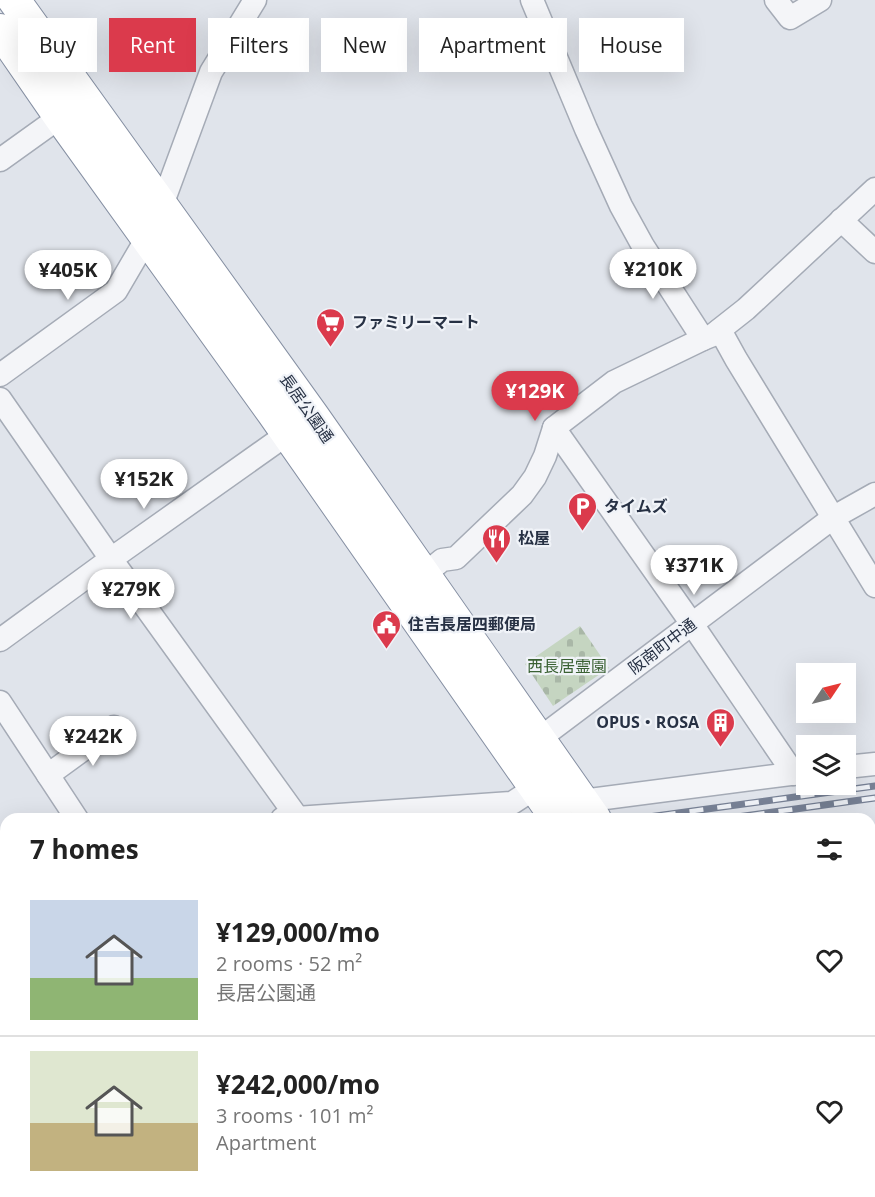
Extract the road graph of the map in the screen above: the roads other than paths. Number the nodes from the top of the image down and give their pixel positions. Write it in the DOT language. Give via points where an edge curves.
graph roads {
  1 [pos="14,0"];
  2 [pos="255,0"];
  3 [pos="532,0"];
  4 [pos="776,0"];
  5 [pos="820,0"];
  6 [pos="0,30"];
  7 [pos="60,117"];
  8 [pos="0,160"];
  9 [pos="875,189"];
  10 [pos="162,205"];
  11 [pos="841,220"];
  12 [pos="147,238"];
  13 [pos="875,252"];
  14 [pos="711,334"];
  15 [pos="0,375"];
  16 [pos="0,399"];
  17 [pos="313,416"];
  18 [pos="554,428"];
  19 [pos="287,434"];
  20 [pos="875,494"];
  21 [pos="834,517"];
  22 [pos="111,559"];
  23 [pos="424,575"];
  24 [pos="875,586"];
  25 [pos="692,624"];
  26 [pos="0,640"];
  27 [pos="0,702"];
  28 [pos="114,727"];
  29 [pos="539,739"];
  30 [pos="875,764"];
  31 [pos="856,766"];
  32 [pos="796,767"];
  33 [pos="796,774"];
  34 [pos="48,775"];
  35 [pos="535,788"];
  36 [pos="73,813"];
  37 [pos="286,813"];
  38 [pos="363,813"];
  39 [pos="578,813"];
  1 -- 10 [label="highway, 長居公園通"];
  2 -- 10 [label="street" via="211,72"];
  3 -- 14 [label="street" via="621,206 644,246"];
  4 -- 5 [label="street" via="790,18"];
  6 -- 7 [label="highway, 長居公園通"];
  7 -- 8 [label="street"];
  7 -- 12 [label="highway, 長居公園通"];
  9 -- 11 [label="street"];
  10 -- 17 [label="highway, 長居公園通"];
  11 -- 13 [label="street"];
  11 -- 14 [label="street" via="746,309"];
  12 -- 15 [label="street" via="116,291"];
  12 -- 19 [label="highway, 長居公園通"];
  14 -- 18 [label="street" via="614,382"];
  14 -- 21 [label="street" via="736,359"];
  16 -- 22 [label="street"];
  17 -- 19 [label="street"];
  17 -- 23 [label="highway, 長居公園通"];
  18 -- 23 [label="street" via="535,477 522,495 456,558 442,560"];
  18 -- 25 [label="street"];
  19 -- 22 [label="street"];
  19 -- 35 [label="highway, 長居公園通"];
  20 -- 21 [label="street, 阪南町中通"];
  21 -- 24 [label="street"];
  21 -- 25 [label="street, 阪南町中通"];
  22 -- 26 [label="street"];
  22 -- 37 [label="street"];
  23 -- 29 [label="highway, 長居公園通"];
  25 -- 29 [label="street, 阪南町中通"];
  25 -- 32 [label="street"];
  27 -- 34 [label="street"];
  28 -- 34 [label="street"];
  29 -- 39 [label="highway, 長居公園通"];
  30 -- 31 [label="street"];
  33 -- 39 [label="street"];
  34 -- 36 [label="street"];
  35 -- 38 [label="street" via="512,803"];
  35 -- 39 [label="highway, 長居公園通"];
}
